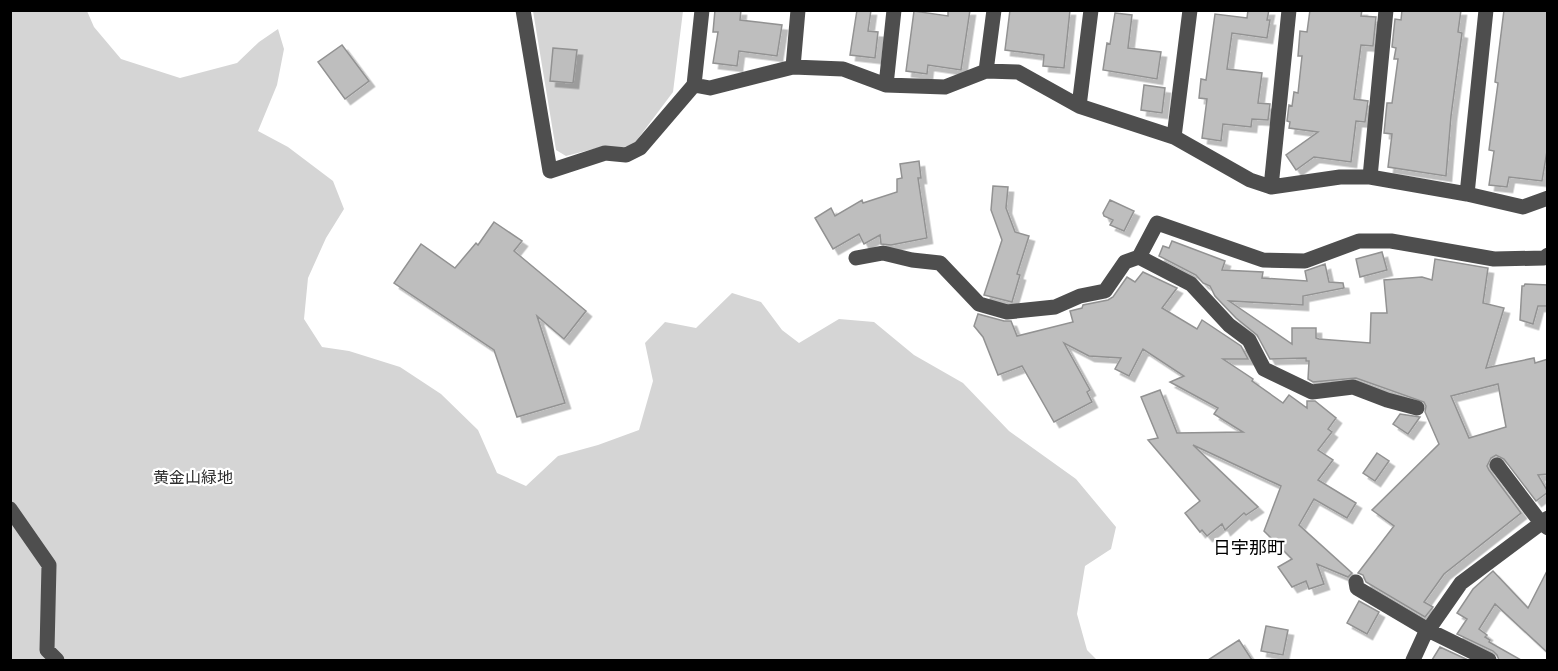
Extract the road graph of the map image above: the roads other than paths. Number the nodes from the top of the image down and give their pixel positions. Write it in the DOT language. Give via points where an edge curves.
graph roads {
  1 [pos="523,10"];
  2 [pos="702,10"];
  3 [pos="798,10"];
  4 [pos="894,10"];
  5 [pos="994,10"];
  6 [pos="1090,10"];
  7 [pos="1190,10"];
  8 [pos="1289,10"];
  9 [pos="1386,10"];
  10 [pos="1486,10"];
  11 [pos="793,67"];
  12 [pos="986,71"];
  13 [pos="886,85"];
  14 [pos="694,86"];
  15 [pos="1079,106"];
  16 [pos="1174,137"];
  17 [pos="1370,177"];
  18 [pos="1271,187"];
  19 [pos="1467,194"];
  20 [pos="1548,198"];
  21 [pos="1548,255"];
  22 [pos="1139,257"];
  23 [pos="856,258"];
  24 [pos="1418,408"];
  25 [pos="1497,465"];
  26 [pos="10,509"];
  27 [pos="1545,523"];
  28 [pos="1356,582"];
  29 [pos="1428,630"];
  30 [pos="57,660"];
  31 [pos="1413,660"];
  32 [pos="1489,660"];
  1 -- 14 [label="street" via="550,171 605,153 626,155 640,148"];
  2 -- 14 [label="street"];
  3 -- 11 [label="street"];
  4 -- 13 [label="street"];
  5 -- 12 [label="street"];
  6 -- 15 [label="street"];
  7 -- 16 [label="street"];
  8 -- 18 [label="street"];
  9 -- 17 [label="street"];
  10 -- 19 [label="street"];
  11 -- 13 [label="street" via="843,69"];
  11 -- 14 [label="street" via="710,88"];
  12 -- 13 [label="street" via="945,87"];
  12 -- 15 [label="street" via="1018,72"];
  15 -- 16 [label="street"];
  16 -- 18 [label="street" via="1250,180"];
  17 -- 18 [label="street" via="1340,177"];
  17 -- 19 [label="street"];
  19 -- 20 [label="street" via="1522,207"];
  21 -- 22 [label="street" via="1494,259 1391,241 1359,241 1305,261 1263,260 1157,224"];
  22 -- 23 [label="street" via="1125,262 1105,291 1055,307 1007,312 979,304 940,262 883,253"];
  22 -- 24 [label="street" via="1191,284 1229,325 1249,340 1264,369 1312,392 1353,387"];
  25 -- 27 [label="street"];
  26 -- 30 [label="street" via="50,565 47,650"];
  27 -- 29 [label="street" via="1461,583"];
  28 -- 29 [label="street" via="1357,588"];
  29 -- 31 [label="street"];
  29 -- 32 [label="street"];
}
